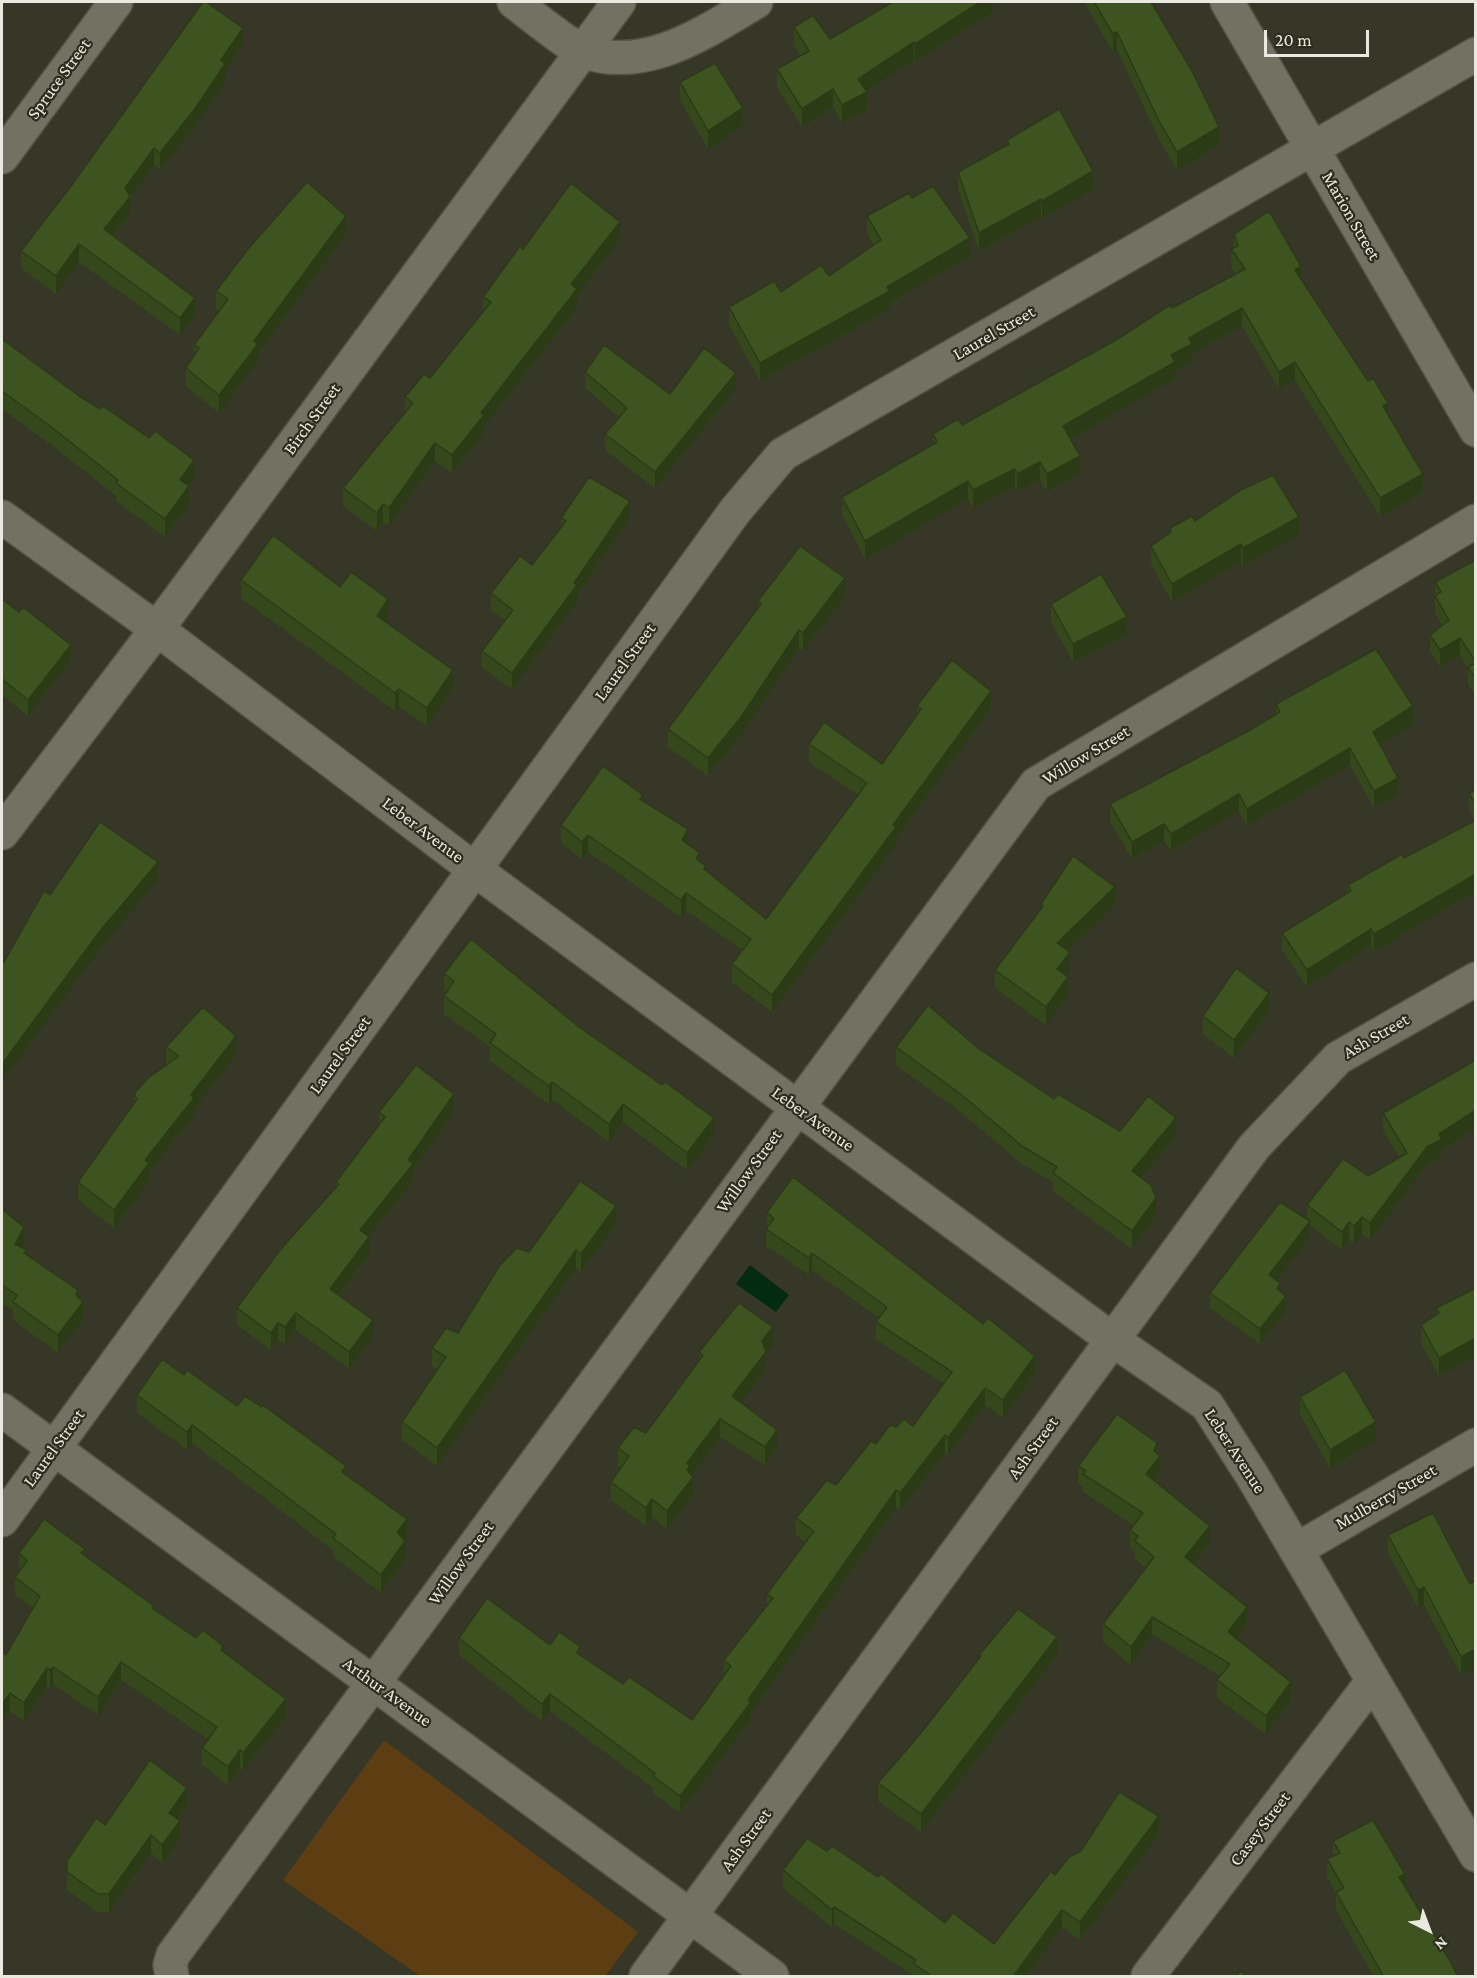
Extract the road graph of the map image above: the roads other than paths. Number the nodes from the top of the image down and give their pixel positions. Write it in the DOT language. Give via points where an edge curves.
graph roads {
  1 [pos="116,2"];
  2 [pos="514,2"];
  3 [pos="620,2"];
  4 [pos="756,2"];
  5 [pos="1227,2"];
  6 [pos="584,52"];
  7 [pos="1476,54"];
  8 [pos="1312,150"];
  9 [pos="2,157"];
  10 [pos="1476,430"];
  11 [pos="2,517"];
  12 [pos="1476,521"];
  13 [pos="157,629"];
  14 [pos="2,833"];
  15 [pos="474,869"];
  16 [pos="1476,979"];
  17 [pos="796,1106"];
  18 [pos="1113,1340"];
  19 [pos="2,1410"];
  20 [pos="1476,1445"];
  21 [pos="54,1448"];
  22 [pos="2,1520"];
  23 [pos="1296,1550"];
  24 [pos="373,1682"];
  25 [pos="1372,1682"];
  26 [pos="1476,1855"];
  27 [pos="690,1916"];
  28 [pos="172,1977"];
  29 [pos="646,1977"];
  30 [pos="772,1977"];
  31 [pos="1148,1977"];
  1 -- 9 [label="street, Spruce Street"];
  2 -- 6 [label="street"];
  3 -- 6 [label="street, Birch Street"];
  4 -- 6 [label="street" via="677,47 624,57"];
  5 -- 8 [label="street, Marion Street"];
  6 -- 13 [label="street, Birch Street"];
  7 -- 8 [label="street, Laurel Street"];
  8 -- 10 [label="street, Marion Street"];
  8 -- 15 [label="street, Laurel Street" via="783,454 735,511"];
  11 -- 13 [label="street, Leber Avenue"];
  12 -- 17 [label="street, Willow Street" via="1036,784"];
  13 -- 14 [label="street, Birch Street"];
  13 -- 15 [label="street, Leber Avenue"];
  15 -- 17 [label="street, Leber Avenue"];
  15 -- 21 [label="street, Laurel Street"];
  16 -- 18 [label="street, Ash Street" via="1338,1058 1254,1147"];
  17 -- 18 [label="street, Leber Avenue"];
  17 -- 24 [label="street, Willow Street"];
  18 -- 23 [label="street, Leber Avenue" via="1207,1405"];
  18 -- 27 [label="street, Ash Street"];
  19 -- 21 [label="street, Arthur Avenue"];
  20 -- 23 [label="street, Mulberry Street"];
  21 -- 22 [label="street, Laurel Street"];
  21 -- 24 [label="street, Arthur Avenue"];
  23 -- 25 [label="street, Leber Avenue"];
  24 -- 27 [label="street, Arthur Avenue"];
  24 -- 28 [label="street, Willow Street" via="173,1955"];
  25 -- 26 [label="street, Leber Avenue"];
  25 -- 31 [label="street, Casey Street"];
  27 -- 29 [label="street, Ash Street"];
  27 -- 30 [label="street, Arthur Avenue"];
}
